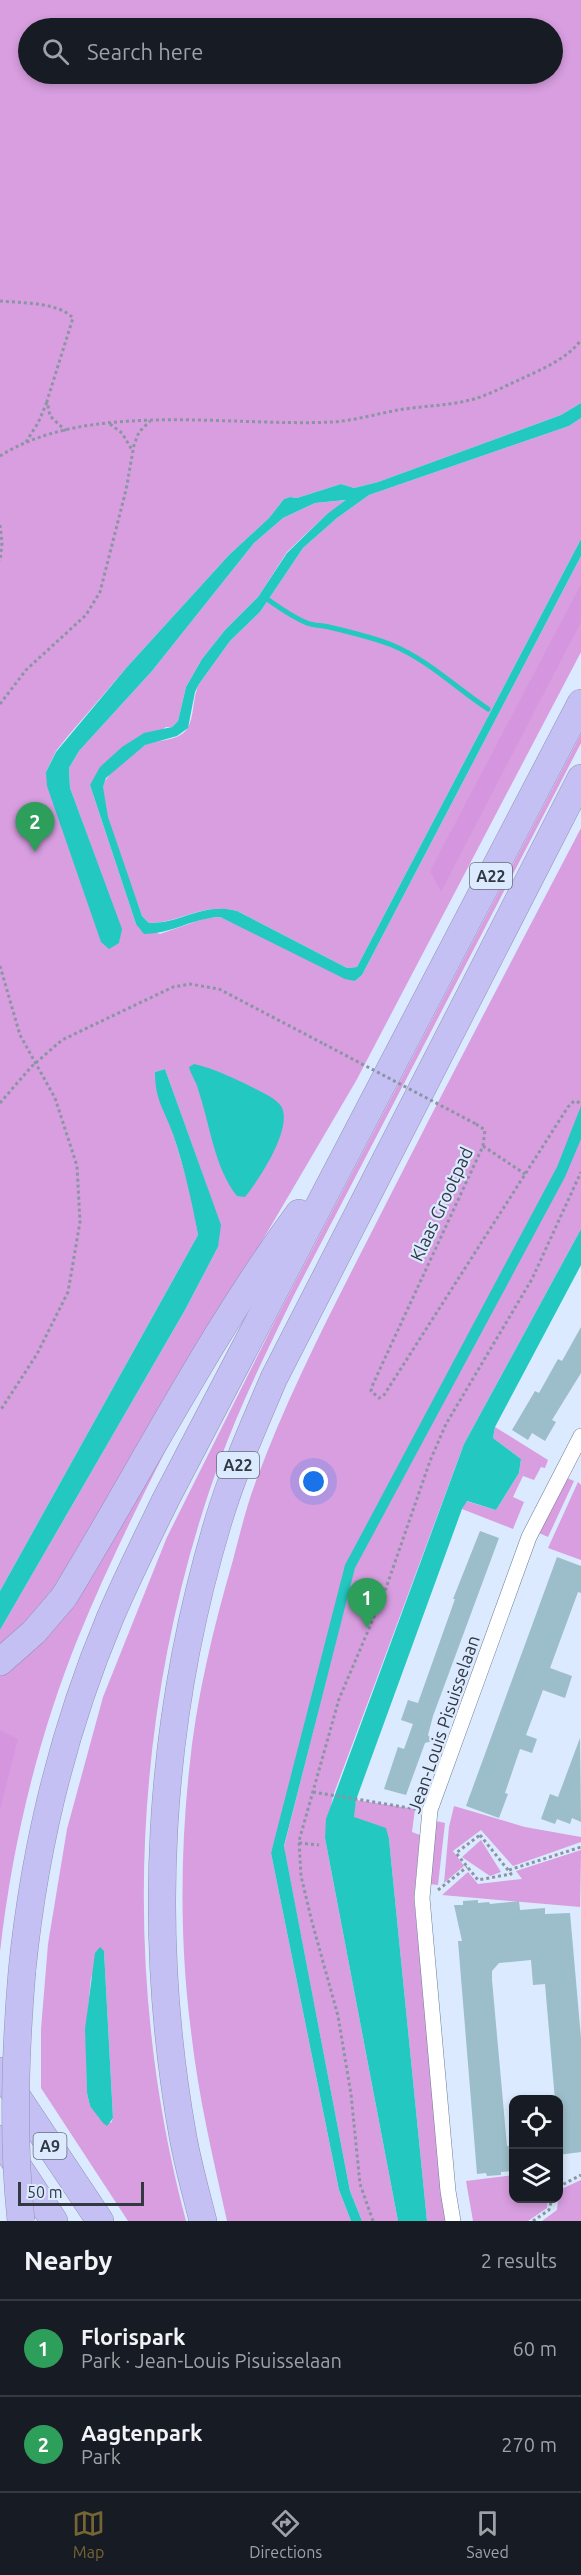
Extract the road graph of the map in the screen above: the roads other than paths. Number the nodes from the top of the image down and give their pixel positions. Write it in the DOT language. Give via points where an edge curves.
graph roads {
  1 [pos="581,703"];
  2 [pos="581,777"];
  3 [pos="354,1140"];
  4 [pos="581,1436"];
  5 [pos="0,1662"];
  6 [pos="0,2071"];
  7 [pos="0,2139"];
  8 [pos="21,2221"];
  9 [pos="54,2221"];
  10 [pos="100,2221"];
  11 [pos="203,2221"];
  12 [pos="453,2221"];
  1 -- 3 [label="highway, A22"];
  2 -- 11 [label="highway, A22" via="274,1378 243,1450 197,1597 179,1682 161,1871 162,1968 169,2036 183,2138"];
  3 -- 5 [label="highway, A22" via="260,1266 64,1597 34,1632"];
  3 -- 8 [label="highway, A22, bridge" via="165,1498 110,1619 73,1722 49,1807 26,1927 16,2041 15,2146"];
  4 -- 12 [label="street, Jean-Louis Pisuisselaan" via="529,1537 430,1810 422,1888"];
  6 -- 10 [label="highway, A9"];
  7 -- 9 [label="highway, A9"];
}
